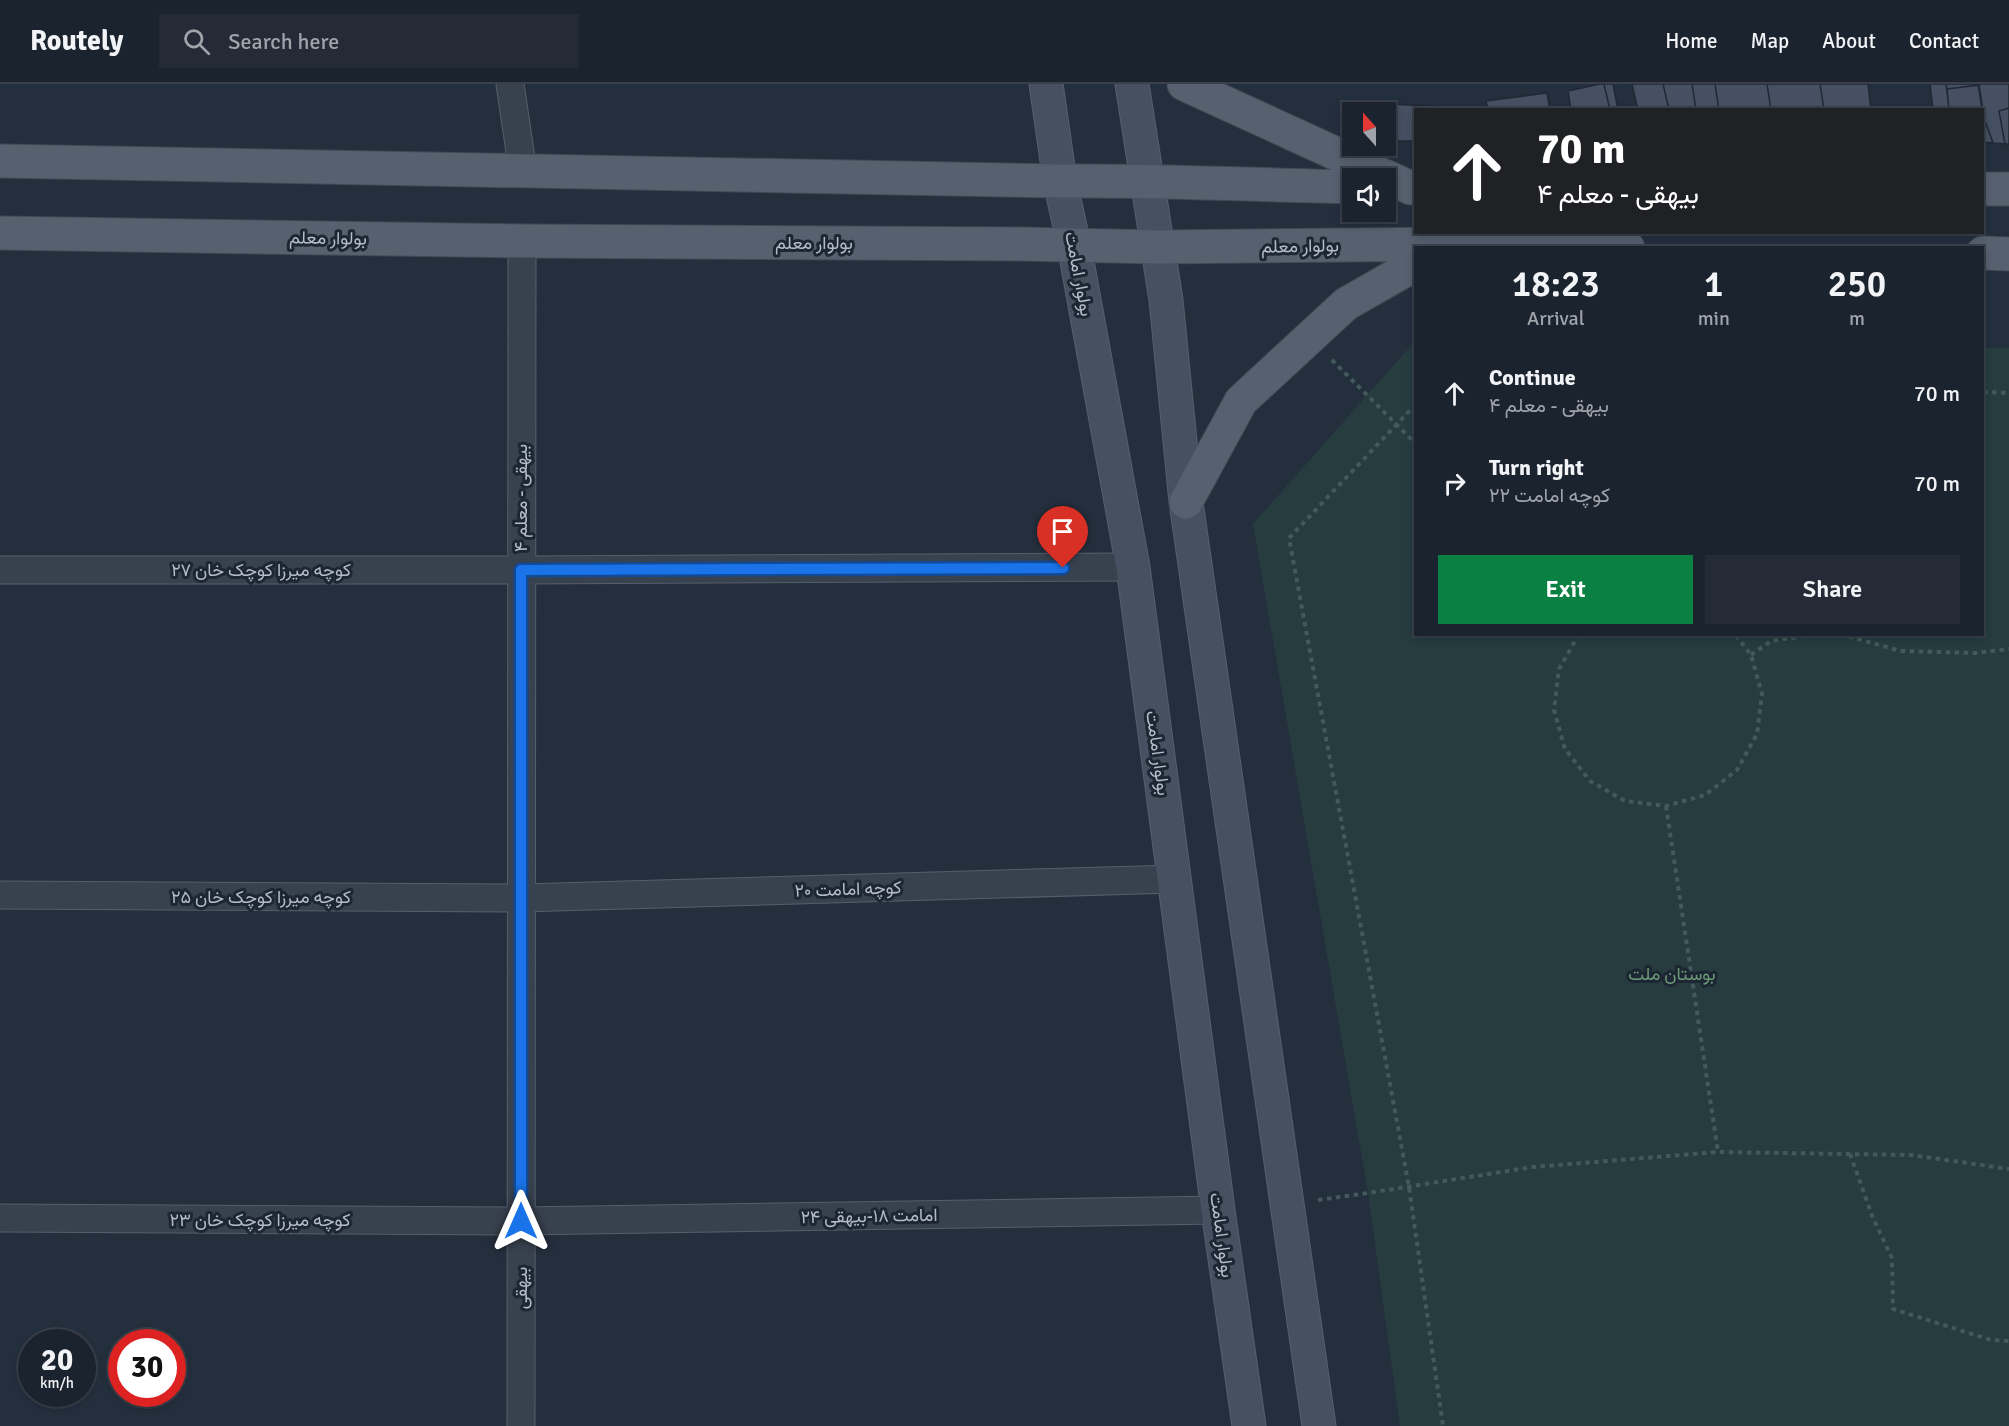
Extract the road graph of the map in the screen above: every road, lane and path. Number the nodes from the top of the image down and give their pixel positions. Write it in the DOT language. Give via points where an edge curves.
graph roads {
  1 [pos="510,84"];
  2 [pos="1046,84"];
  3 [pos="1132,84"];
  4 [pos="1184,84"];
  5 [pos="0,161"];
  6 [pos="523,171"];
  7 [pos="1149,180"];
  8 [pos="1060,181"];
  9 [pos="1342,187"];
  10 [pos="1404,188"];
  11 [pos="1984,189"];
  12 [pos="2009,189"];
  13 [pos="0,233"];
  14 [pos="522,241"];
  15 [pos="1074,245"];
  16 [pos="1414,246"];
  17 [pos="1159,248"];
  18 [pos="1984,254"];
  19 [pos="2009,254"];
  20 [pos="1414,265"];
  21 [pos="1309,337"];
  22 [pos="1984,392"];
  23 [pos="2009,393"];
  24 [pos="1414,406"];
  25 [pos="1397,424"];
  26 [pos="1414,442"];
  27 [pos="1186,502"];
  28 [pos="1133,567"];
  29 [pos="0,570"];
  30 [pos="521,570"];
  31 [pos="1578,636"];
  32 [pos="1737,636"];
  33 [pos="1805,636"];
  34 [pos="1847,636"];
  35 [pos="2009,649"];
  36 [pos="1751,655"];
  37 [pos="1666,806"];
  38 [pos="1175,879"];
  39 [pos="0,895"];
  40 [pos="521,898"];
  41 [pos="1718,1152"];
  42 [pos="1850,1154"];
  43 [pos="2009,1170"];
  44 [pos="1409,1187"];
  45 [pos="1287,1203"];
  46 [pos="1218,1210"];
  47 [pos="0,1218"];
  48 [pos="521,1221"];
  49 [pos="2009,1341"];
  50 [pos="520,1426"];
  51 [pos="1249,1426"];
  52 [pos="1319,1426"];
  53 [pos="1443,1426"];
  1 -- 6 [label="street"];
  2 -- 8 [label="main road, بولوار امامت"];
  3 -- 7 [label="main road"];
  4 -- 10 [label="main road"];
  5 -- 6 [label="main road"];
  6 -- 8 [label="main road"];
  7 -- 8 [label="main road"];
  7 -- 9 [label="main road"];
  7 -- 17 [label="main road"];
  8 -- 15 [label="main road, بولوار امامت"];
  11 -- 12 [label="main road"];
  13 -- 14 [label="main road, بولوار معلم"];
  14 -- 15 [label="main road, بولوار معلم"];
  14 -- 30 [label="street, بیهقی - معلم ۴"];
  15 -- 17 [label="main road, بولوار معلم"];
  15 -- 28 [label="main road, بولوار امامت"];
  16 -- 17 [label="main road, بولوار معلم"];
  17 -- 27 [label="main road"];
  18 -- 19 [label="main road"];
  20 -- 21 [label="main road" via="1346,304"];
  21 -- 25 [label="path"];
  21 -- 27 [label="main road" via="1241,401"];
  22 -- 23 [label="path"];
  24 -- 25 [label="path"];
  25 -- 26 [label="path"];
  25 -- 44 [label="path" via="1289,538"];
  27 -- 45 [label="main road"];
  28 -- 30 [label="street, کوچه میرزا کوچک خان ۲۷"];
  28 -- 38 [label="main road, بولوار امامت"];
  29 -- 30 [label="street, کوچه میرزا کوچک خان ۲۷"];
  30 -- 40 [label="street, بیهقی - معلم ۴"];
  31 -- 37 [label="path" via="1559,669 1554,710 1565,749 1590,781 1625,801"];
  32 -- 36 [label="path"];
  33 -- 36 [label="path" via="1771,641"];
  34 -- 35 [label="path" via="1901,651 1975,653"];
  36 -- 37 [label="path" via="1762,694 1757,734 1737,770 1705,795"];
  37 -- 41 [label="path"];
  38 -- 40 [label="street, کوچه امامت ۲۰"];
  38 -- 46 [label="main road, بولوار امامت"];
  39 -- 40 [label="street, کوچه میرزا کوچک خان ۲۵"];
  40 -- 48 [label="street, بیهقی"];
  41 -- 42 [label="path"];
  41 -- 44 [label="path" via="1533,1167"];
  42 -- 43 [label="path" via="1911,1155"];
  42 -- 49 [label="path" via="1892,1258 1893,1309 1991,1340"];
  44 -- 45 [label="path"];
  44 -- 53 [label="path"];
  45 -- 52 [label="main road"];
  46 -- 48 [label="street, امامت ۱۸-بیهقی ۲۴"];
  46 -- 51 [label="main road, بولوار امامت"];
  47 -- 48 [label="street, کوچه میرزا کوچک خان ۲۳"];
  48 -- 50 [label="street, بیهقی"];
}
